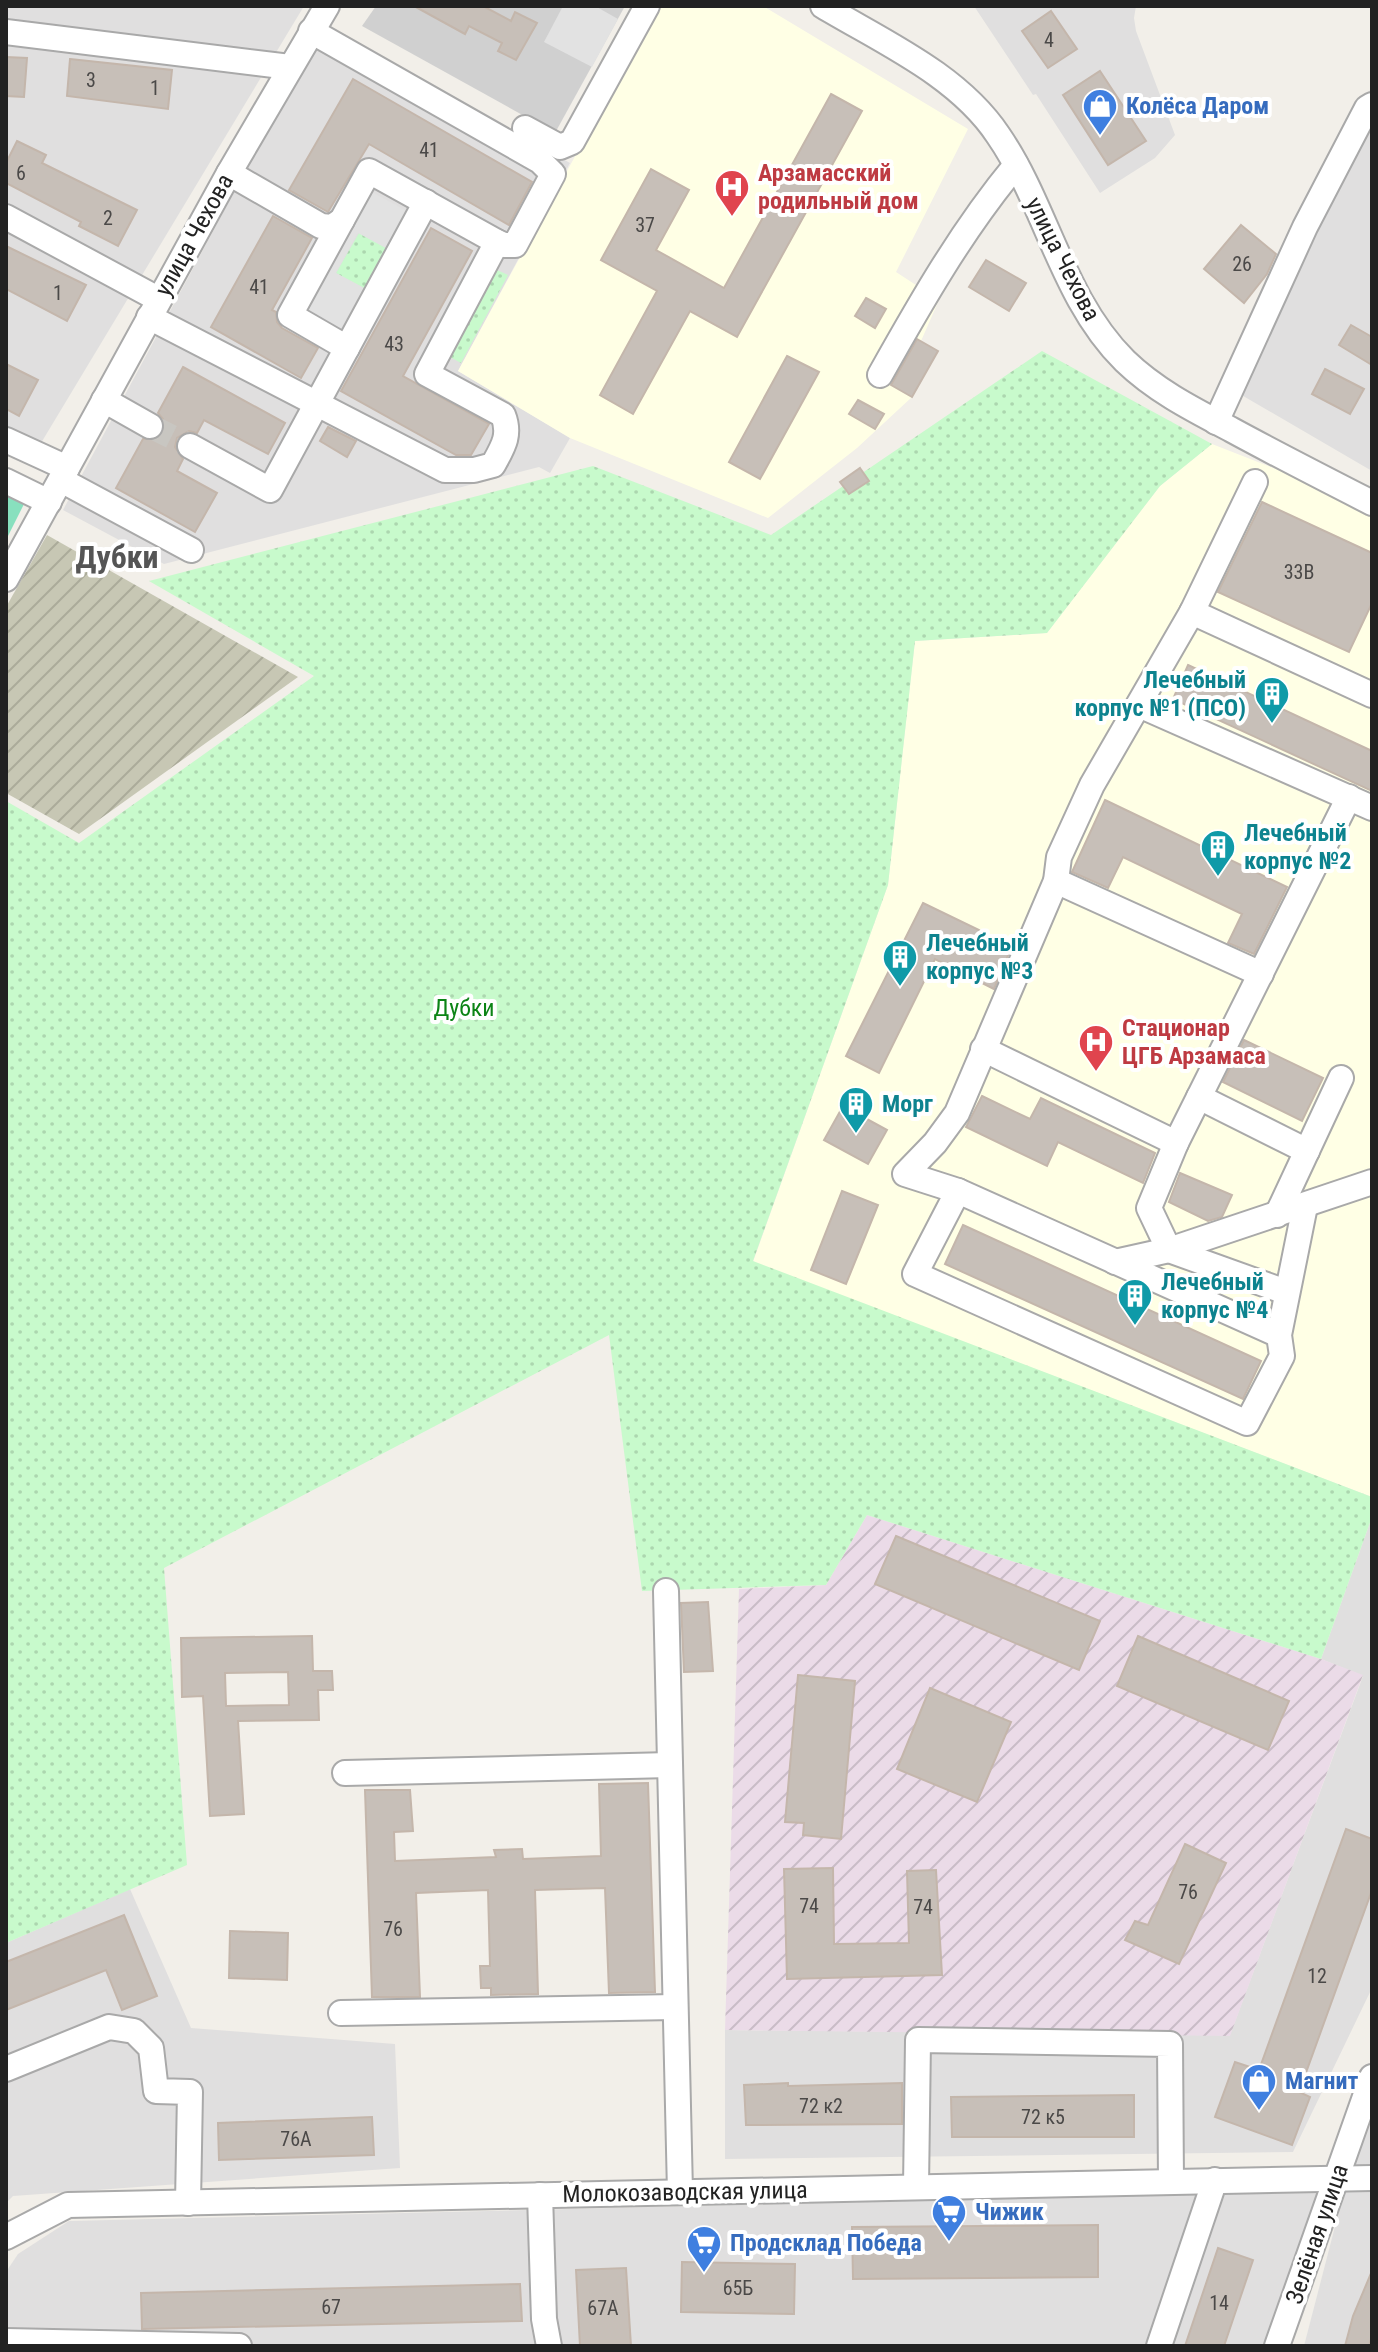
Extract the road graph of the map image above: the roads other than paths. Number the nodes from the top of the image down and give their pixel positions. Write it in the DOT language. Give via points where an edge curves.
graph roads {
  1 [pos="327,6"];
  2 [pos="647,6"];
  3 [pos="823,6"];
  4 [pos="311,31"];
  5 [pos="6,32"];
  6 [pos="290,67"];
  7 [pos="1372,105"];
  8 [pos="525,128"];
  9 [pos="1016,165"];
  10 [pos="229,173"];
  11 [pos="426,202"];
  12 [pos="6,217"];
  13 [pos="342,220"];
  14 [pos="497,242"];
  15 [pos="154,308"];
  16 [pos="347,348"];
  17 [pos="880,375"];
  18 [pos="104,400"];
  19 [pos="316,405"];
  20 [pos="1216,422"];
  21 [pos="150,426"];
  22 [pos="6,440"];
  23 [pos="190,446"];
  24 [pos="64,474"];
  25 [pos="6,481"];
  26 [pos="1255,482"];
  27 [pos="49,502"];
  28 [pos="1372,503"];
  29 [pos="191,550"];
  30 [pos="6,579"];
  31 [pos="1192,612"];
  32 [pos="1372,695"];
  33 [pos="1139,705"];
  34 [pos="1349,797"];
  35 [pos="1372,808"];
  36 [pos="1056,881"];
  37 [pos="1261,974"];
  38 [pos="983,1049"];
  39 [pos="1341,1078"];
  40 [pos="1199,1097"];
  41 [pos="1176,1143"];
  42 [pos="1307,1151"];
  43 [pos="1372,1182"];
  44 [pos="958,1191"];
  45 [pos="1305,1206"];
  46 [pos="1277,1215"];
  47 [pos="1169,1250"];
  48 [pos="1115,1262"];
  49 [pos="1286,1292"];
  50 [pos="1279,1335"];
  51 [pos="666,1591"];
  52 [pos="670,1765"];
  53 [pos="345,1773"];
  54 [pos="675,2007"];
  55 [pos="341,2013"];
  56 [pos="6,2069"];
  57 [pos="1372,2077"];
  58 [pos="1337,2178"];
  59 [pos="1372,2178"];
  60 [pos="1215,2180"];
  61 [pos="1171,2182"];
  62 [pos="916,2187"];
  63 [pos="680,2192"];
  64 [pos="540,2195"];
  65 [pos="188,2203"];
  66 [pos="6,2237"];
  67 [pos="544,2319"];
  68 [pos="6,2341"];
  69 [pos="239,2346"];
  70 [pos="528,2346"];
  71 [pos="549,2346"];
  72 [pos="1159,2346"];
  73 [pos="1277,2346"];
  1 -- 4 [label="street, улица Чехова"];
  2 -- 8 [label="street" via="572,142 560,147"];
  3 -- 9 [label="street, улица Чехова" via="950,85 997,133"];
  4 -- 6 [label="street, улица Чехова"];
  4 -- 14 [label="street" via="540,161 553,174 515,245"];
  5 -- 6 [label="street"];
  6 -- 10 [label="street, улица Чехова"];
  7 -- 20 [label="street" via="1305,227"];
  9 -- 17 [label="street" via="934,280"];
  9 -- 20 [label="street, улица Чехова" via="1096,326 1160,391"];
  10 -- 13 [label="street" via="321,226"];
  10 -- 15 [label="street, улица Чехова"];
  11 -- 13 [label="street" via="369,171"];
  11 -- 14 [label="street"];
  11 -- 16 [label="street"];
  12 -- 15 [label="street"];
  13 -- 16 [label="street" via="290,315"];
  14 -- 19 [label="street" via="427,374 503,415 506,442 493,465 445,470"];
  15 -- 18 [label="street, улица Чехова"];
  15 -- 19 [label="street"];
  16 -- 19 [label="street"];
  18 -- 21 [label="street"];
  18 -- 24 [label="street, улица Чехова"];
  19 -- 23 [label="street" via="270,490"];
  20 -- 28 [label="street, улица Чехова"];
  22 -- 24 [label="street"];
  24 -- 27 [label="street, улица Чехова"];
  24 -- 29 [label="street"];
  25 -- 27 [label="street"];
  26 -- 31 [label="street"];
  27 -- 30 [label="street, улица Чехова"];
  31 -- 32 [label="street"];
  31 -- 33 [label="street"];
  33 -- 34 [label="street"];
  33 -- 36 [label="street" via="1092,785 1059,857"];
  34 -- 35 [label="street"];
  34 -- 37 [label="street"];
  36 -- 37 [label="street"];
  36 -- 38 [label="street"];
  37 -- 40 [label="street"];
  38 -- 41 [label="street"];
  38 -- 44 [label="street" via="957,1113 905,1174"];
  39 -- 42 [label="street"];
  40 -- 41 [label="street"];
  40 -- 42 [label="street"];
  41 -- 47 [label="street" via="1149,1208"];
  42 -- 46 [label="street"];
  43 -- 45 [label="street"];
  44 -- 48 [label="street"];
  44 -- 50 [label="street" via="915,1274 1247,1423 1282,1356"];
  45 -- 46 [label="street"];
  45 -- 49 [label="street"];
  46 -- 47 [label="street"];
  47 -- 48 [label="street"];
  47 -- 49 [label="street"];
  48 -- 50 [label="street"];
  49 -- 50 [label="street"];
  51 -- 52 [label="street"];
  52 -- 53 [label="street"];
  52 -- 54 [label="street"];
  54 -- 55 [label="street"];
  54 -- 63 [label="street"];
  56 -- 65 [label="street" via="109,2027 134,2031 151,2048 156,2091 190,2092"];
  57 -- 58 [label="street, Зелёная улица"];
  58 -- 59 [label="street, Молокозаводская улица"];
  58 -- 60 [label="street, Молокозаводская улица"];
  58 -- 73 [label="street, Зелёная улица"];
  60 -- 61 [label="street, Молокозаводская улица"];
  60 -- 72 [label="street"];
  61 -- 62 [label="street, Молокозаводская улица"];
  61 -- 62 [label="street" via="1170,2044 918,2040"];
  62 -- 63 [label="street, Молокозаводская улица"];
  63 -- 64 [label="street, Молокозаводская улица"];
  64 -- 65 [label="street, Молокозаводская улица"];
  64 -- 67 [label="street"];
  65 -- 66 [label="street, Молокозаводская улица" via="68,2205"];
  67 -- 70 [label="street"];
  67 -- 71 [label="street"];
  68 -- 69 [label="street"];
}
